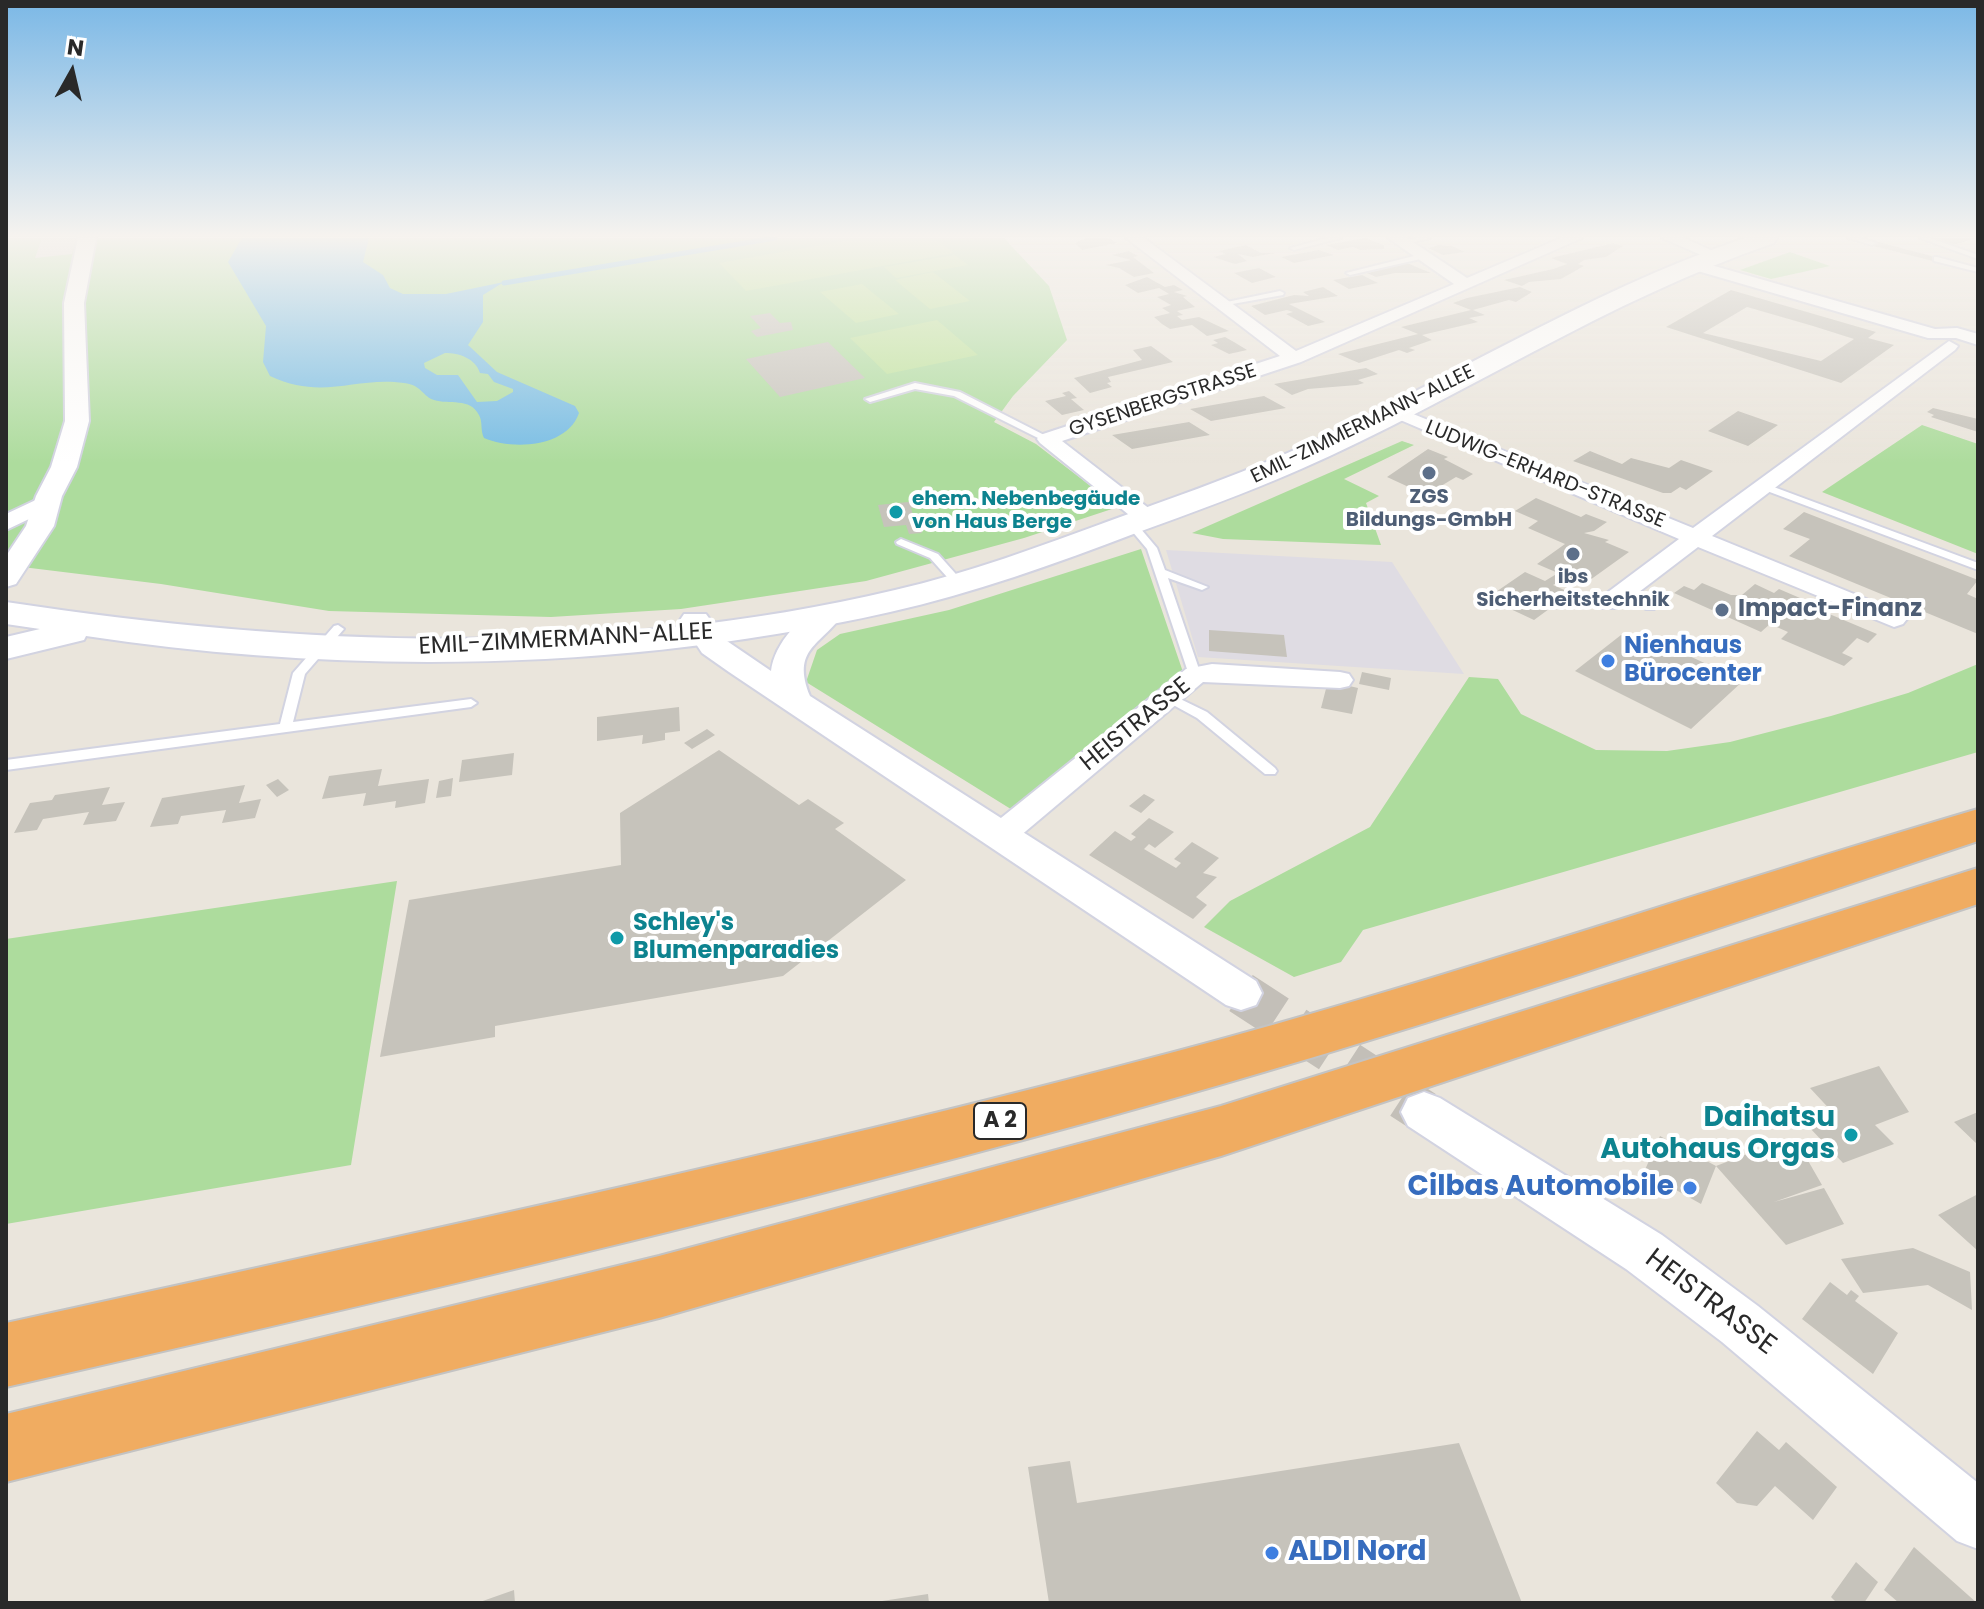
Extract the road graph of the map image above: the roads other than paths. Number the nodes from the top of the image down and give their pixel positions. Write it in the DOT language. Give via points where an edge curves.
graph roads {
  1 [pos="74,313"];
  2 [pos="1233,313"];
  3 [pos="1400,313"];
  4 [pos="1594,313"];
  5 [pos="1862,313"];
  6 [pos="1942,340"];
  7 [pos="1978,340"];
  8 [pos="1978,348"];
  9 [pos="1294,358"];
  10 [pos="870,399"];
  11 [pos="1394,413"];
  12 [pos="1047,439"];
  13 [pos="1763,486"];
  14 [pos="44,500"];
  15 [pos="1139,521"];
  16 [pos="6,523"];
  17 [pos="1696,537"];
  18 [pos="901,542"];
  19 [pos="6,543"];
  20 [pos="1978,567"];
  21 [pos="1161,572"];
  22 [pos="6,578"];
  23 [pos="954,579"];
  24 [pos="1202,587"];
  25 [pos="6,590"];
  26 [pos="1615,598"];
  27 [pos="1650,607"];
  28 [pos="6,613"];
  29 [pos="828,614"];
  30 [pos="1894,619"];
  31 [pos="698,627"];
  32 [pos="121,628"];
  33 [pos="330,637"];
  34 [pos="6,648"];
  35 [pos="1195,675"];
  36 [pos="1340,680"];
  37 [pos="1170,698"];
  38 [pos="795,700"];
  39 [pos="471,703"];
  40 [pos="286,726"];
  41 [pos="6,765"];
  42 [pos="1270,771"];
  43 [pos="1978,825"];
  44 [pos="1002,834"];
  45 [pos="1978,886"];
  46 [pos="1241,993"];
  47 [pos="1424,1112"];
  48 [pos="6,1355"];
  49 [pos="6,1448"];
  50 [pos="1978,1520"];
  1 -- 14 [label="street" via="77,421 64,467"];
  2 -- 9 [label="street"];
  3 -- 9 [label="street, GYSENBERGSTRASSE"];
  4 -- 11 [label="main road, EMIL-ZIMMERMANN-ALLEE"];
  5 -- 6 [label="street"];
  6 -- 7 [label="street" via="1957,333"];
  6 -- 8 [label="street"];
  6 -- 13 [label="street, LUDWIG-ERHARD-STRASSE"];
  9 -- 12 [label="street, GYSENBERGSTRASSE"];
  10 -- 12 [label="lane" via="915,386 946,391"];
  11 -- 15 [label="main road, EMIL-ZIMMERMANN-ALLEE" via="1251,479"];
  11 -- 17 [label="street, LUDWIG-ERHARD-STRASSE"];
  12 -- 15 [label="street, GYSENBERGSTRASSE"];
  13 -- 17 [label="street, LUDWIG-ERHARD-STRASSE"];
  13 -- 20 [label="lane"];
  14 -- 16 [label="street"];
  14 -- 19 [label="street"];
  14 -- 22 [label="street" via="40,526"];
  15 -- 21 [label="lane"];
  15 -- 23 [label="main road, EMIL-ZIMMERMANN-ALLEE"];
  17 -- 26 [label="street, LUDWIG-ERHARD-STRASSE"];
  17 -- 30 [label="street, LUDWIG-ERHARD-STRASSE"];
  18 -- 23 [label="lane" via="934,556"];
  21 -- 24 [label="lane"];
  21 -- 35 [label="lane"];
  23 -- 29 [label="main road, EMIL-ZIMMERMANN-ALLEE"];
  23 -- 31 [label="main road, EMIL-ZIMMERMANN-ALLEE"];
  25 -- 33 [label="main road, EMIL-ZIMMERMANN-ALLEE"];
  26 -- 27 [label="lane"];
  28 -- 32 [label="main road, EMIL-ZIMMERMANN-ALLEE"];
  29 -- 31 [label="main road, EMIL-ZIMMERMANN-ALLEE"];
  29 -- 38 [label="street" via="787,659 785,679"];
  31 -- 33 [label="main road, EMIL-ZIMMERMANN-ALLEE" via="503,647"];
  31 -- 38 [label="street" via="715,648"];
  32 -- 33 [label="main road, EMIL-ZIMMERMANN-ALLEE"];
  32 -- 34 [label="main road" via="56,634"];
  33 -- 40 [label="lane" via="299,673"];
  35 -- 36 [label="street, HEISTRASSE"];
  35 -- 37 [label="street, HEISTRASSE"];
  37 -- 42 [label="lane" via="1202,715"];
  37 -- 44 [label="street, HEISTRASSE"];
  38 -- 44 [label="street"];
  39 -- 40 [label="lane"];
  40 -- 41 [label="lane"];
  43 -- 48 [label="highway, A 2" via="1176,1075 693,1201"];
  44 -- 46 [label="street"];
  45 -- 49 [label="highway" via="1221,1131 659,1287"];
  47 -- 50 [label="street, HEISTRASSE" via="1644,1252"];
}
